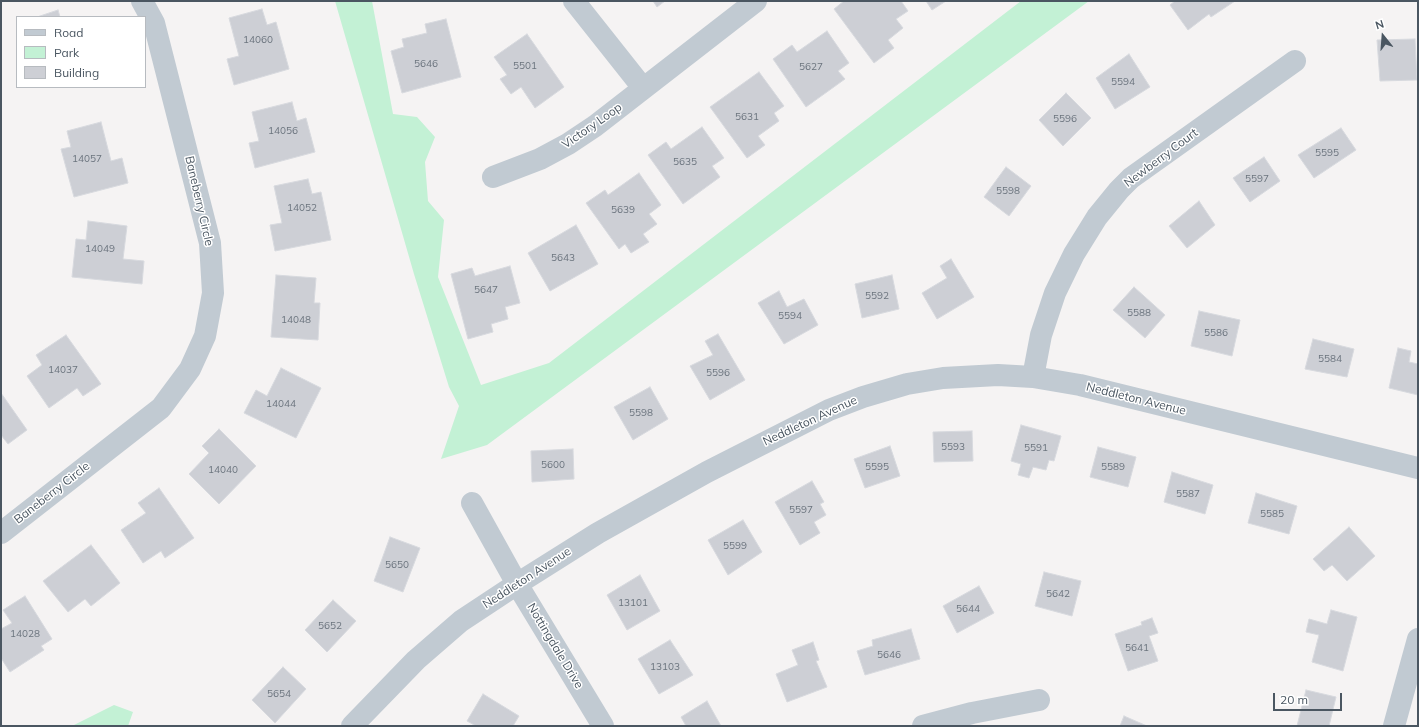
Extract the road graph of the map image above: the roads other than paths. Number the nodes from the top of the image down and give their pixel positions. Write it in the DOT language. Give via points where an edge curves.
graph roads {
  1 [pos="142,1"];
  2 [pos="574,1"];
  3 [pos="756,1"];
  4 [pos="1295,62"];
  5 [pos="643,88"];
  6 [pos="493,177"];
  7 [pos="1033,377"];
  8 [pos="1418,468"];
  9 [pos="472,503"];
  10 [pos="1,533"];
  11 [pos="517,584"];
  12 [pos="1418,639"];
  13 [pos="1039,700"];
  14 [pos="352,726"];
  15 [pos="603,726"];
  16 [pos="923,726"];
  17 [pos="1394,726"];
  1 -- 10 [label="street, Baneberry Circle" via="154,23 210,243 213,293 205,336 190,368 161,408"];
  2 -- 5 [label="street"];
  3 -- 5 [label="street, Victory Loop"];
  4 -- 7 [label="street, Newberry Court" via="1131,178 1119,190 1097,217 1074,254 1055,293 1041,335"];
  5 -- 6 [label="street, Victory Loop" via="568,144 540,159"];
  7 -- 8 [label="street, Neddleton Avenue" via="1080,385"];
  7 -- 11 [label="street, Neddleton Avenue" via="998,375 943,378 900,386 829,410 707,472 598,533"];
  9 -- 11 [label="street, Nottingdale Drive"];
  11 -- 14 [label="street, Neddleton Avenue" via="461,621 416,660"];
  11 -- 15 [label="street, Nottingdale Drive"];
  12 -- 17 [label="street"];
  13 -- 16 [label="street"];
}
